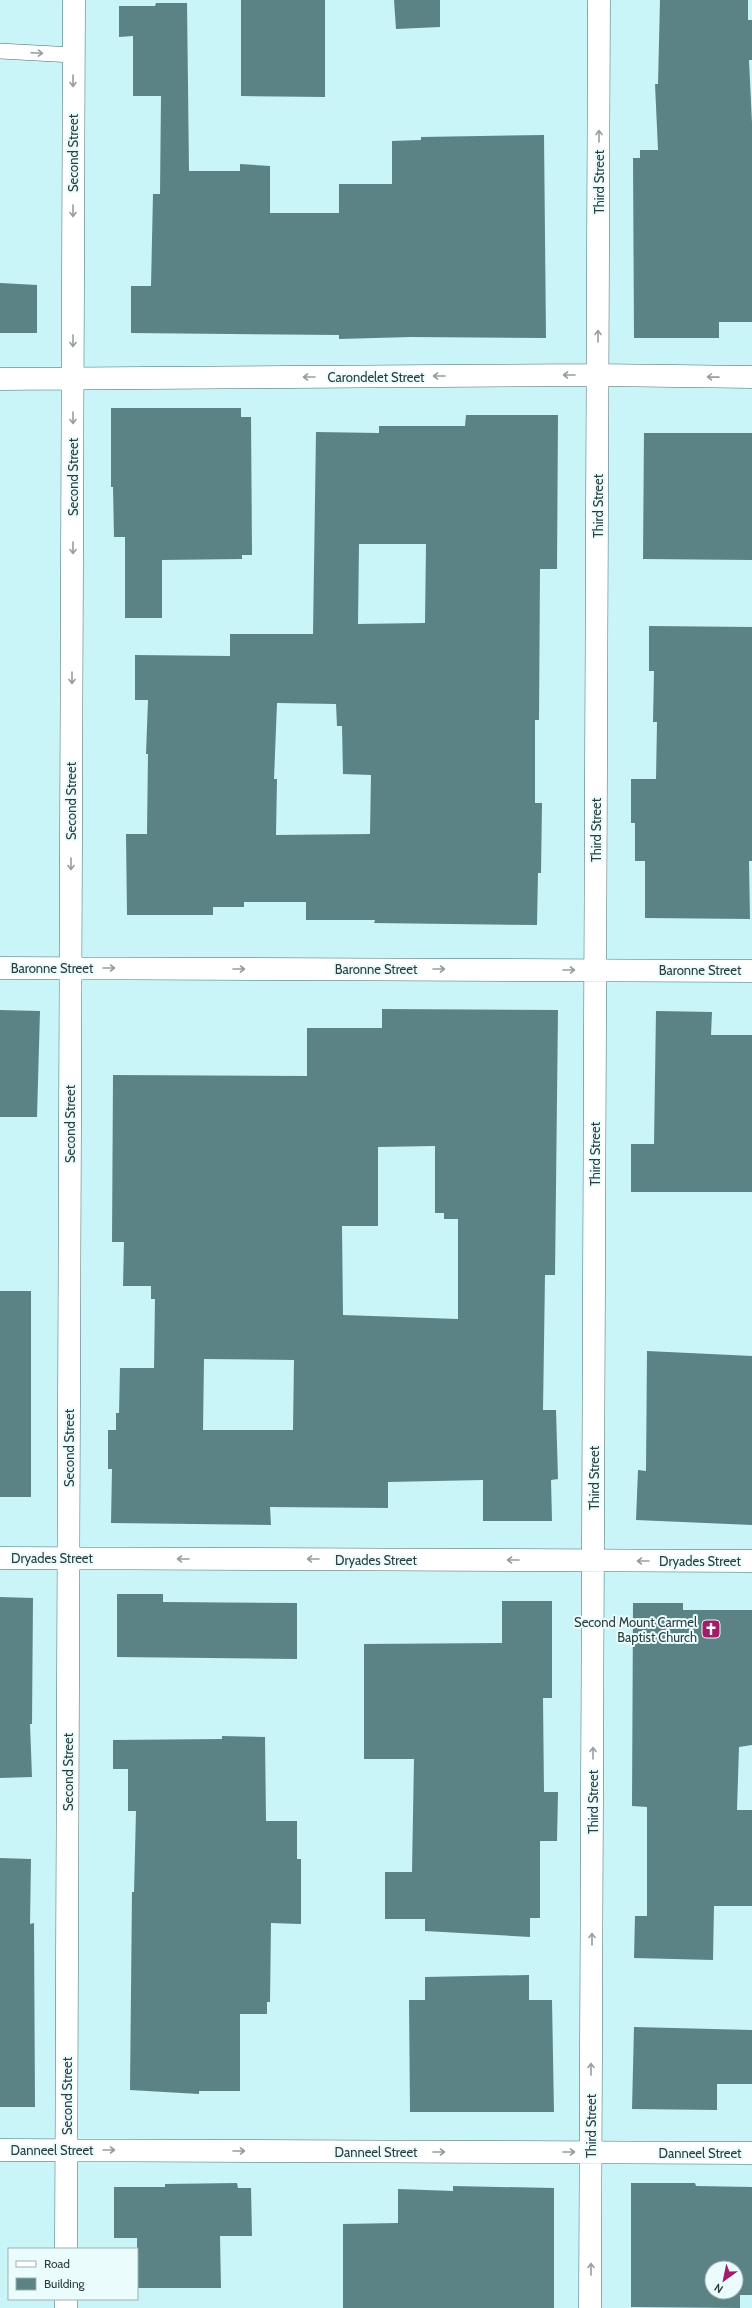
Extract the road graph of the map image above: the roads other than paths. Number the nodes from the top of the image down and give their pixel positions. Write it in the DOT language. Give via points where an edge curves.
graph roads {
  1 [pos="74,0"];
  2 [pos="599,0"];
  3 [pos="0,51"];
  4 [pos="73,55"];
  5 [pos="598,375"];
  6 [pos="752,377"];
  7 [pos="0,379"];
  8 [pos="73,379"];
  9 [pos="0,968"];
  10 [pos="70,968"];
  11 [pos="596,970"];
  12 [pos="752,971"];
  13 [pos="0,1558"];
  14 [pos="68,1558"];
  15 [pos="594,1560"];
  16 [pos="752,1561"];
  17 [pos="0,2150"];
  18 [pos="67,2150"];
  19 [pos="591,2152"];
  20 [pos="752,2153"];
  21 [pos="66,2248"];
  22 [pos="590,2308"];
  1 -- 4 [label="street, Second Street"];
  5 -- 2 [label="street, Third Street, one-way"];
  3 -- 4 [label="lane, one-way"];
  4 -- 8 [label="street, Second Street, one-way"];
  6 -- 5 [label="street, Carondelet Street, one-way"];
  5 -- 8 [label="street, Carondelet Street, one-way"];
  5 -- 11 [label="street, Third Street"];
  7 -- 8 [label="street, Carondelet Street"];
  8 -- 10 [label="street, Second Street, one-way"];
  9 -- 10 [label="street, Baronne Street"];
  10 -- 11 [label="street, Baronne Street, one-way"];
  10 -- 14 [label="street, Second Street"];
  11 -- 12 [label="street, Baronne Street"];
  11 -- 15 [label="street, Third Street"];
  13 -- 14 [label="street, Dryades Street"];
  15 -- 14 [label="street, Dryades Street, one-way"];
  14 -- 18 [label="street, Second Street"];
  16 -- 15 [label="street, Dryades Street, one-way"];
  19 -- 15 [label="street, Third Street, one-way"];
  17 -- 18 [label="street, Danneel Street"];
  18 -- 19 [label="street, Danneel Street, one-way"];
  18 -- 21 [label="street, Second Street"];
  19 -- 20 [label="street, Danneel Street"];
  22 -- 19 [label="street, Third Street, one-way"];
}
